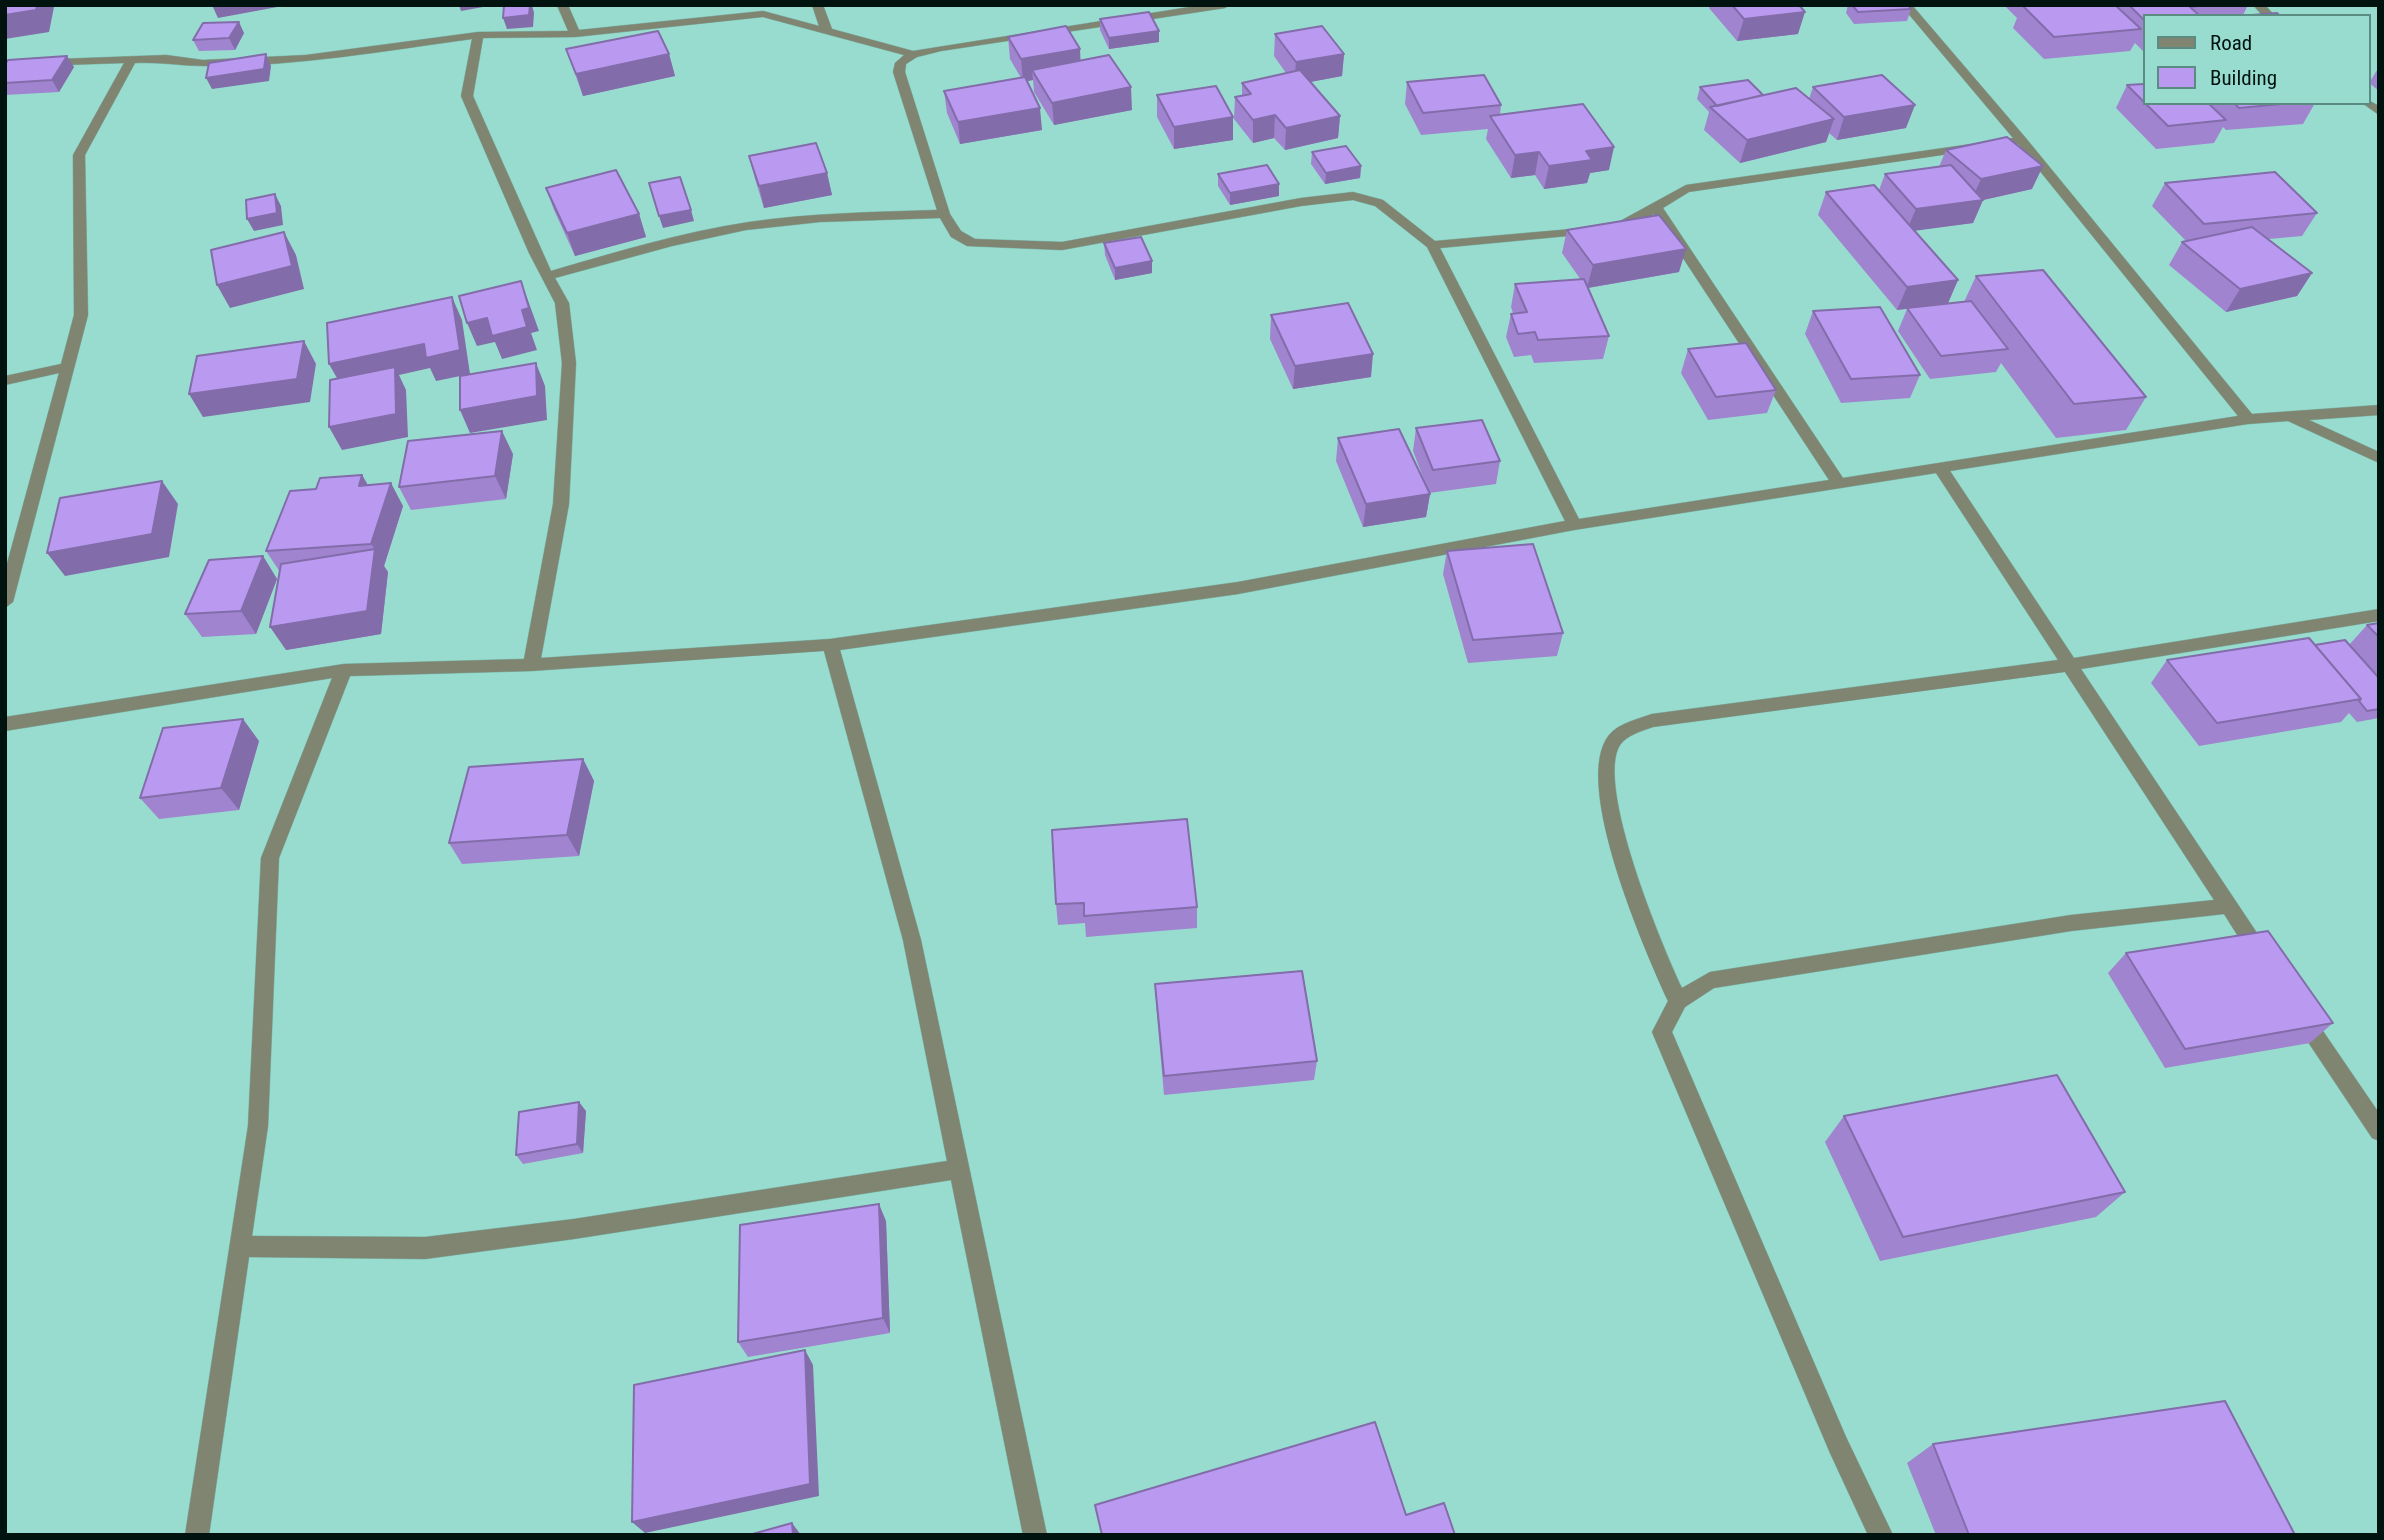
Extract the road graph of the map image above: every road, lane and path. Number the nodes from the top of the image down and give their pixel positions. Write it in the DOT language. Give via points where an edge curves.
graph roads {
  1 [pos="562,5"];
  2 [pos="817,5"];
  3 [pos="1225,5"];
  4 [pos="1906,5"];
  5 [pos="827,31"];
  6 [pos="575,34"];
  7 [pos="478,36"];
  8 [pos="913,54"];
  9 [pos="131,60"];
  10 [pos="5,65"];
  11 [pos="2021,139"];
  12 [pos="1655,206"];
  13 [pos="944,214"];
  14 [pos="1432,245"];
  15 [pos="547,276"];
  16 [pos="67,366"];
  17 [pos="5,381"];
  18 [pos="2379,410"];
  19 [pos="2290,416"];
  20 [pos="2248,419"];
  21 [pos="2379,458"];
  22 [pos="1941,468"];
  23 [pos="1840,485"];
  24 [pos="1574,525"];
  25 [pos="5,602"];
  26 [pos="2379,615"];
  27 [pos="830,645"];
  28 [pos="531,665"];
  29 [pos="2069,665"];
  30 [pos="344,670"];
  31 [pos="5,724"];
  32 [pos="2227,906"];
  33 [pos="2273,974"];
  34 [pos="1678,1001"];
  35 [pos="2295,1007"];
  36 [pos="2379,1130"];
  37 [pos="959,1168"];
  38 [pos="240,1247"];
  39 [pos="197,1535"];
  40 [pos="1035,1535"];
  41 [pos="1881,1535"];
  1 -- 6 [label="street"];
  2 -- 5 [label="street"];
  3 -- 8 [label="street"];
  4 -- 11 [label="street"];
  5 -- 6 [label="street" via="745,14"];
  5 -- 8 [label="street"];
  6 -- 7 [label="street"];
  7 -- 9 [label="street" via="306,58"];
  7 -- 15 [label="street" via="467,96"];
  8 -- 13 [label="street" via="901,63 900,72"];
  9 -- 10 [label="street"];
  9 -- 16 [label="street" via="79,155 80,315"];
  11 -- 12 [label="street" via="1686,189"];
  11 -- 20 [label="street"];
  12 -- 14 [label="street" via="1621,226"];
  12 -- 23 [label="street"];
  13 -- 14 [label="street" via="956,234 972,243 1062,246 1353,196 1379,203"];
  13 -- 15 [label="street" via="825,217 748,226 685,238"];
  14 -- 24 [label="street"];
  15 -- 28 [label="street" via="562,303 569,363 561,504"];
  16 -- 17 [label="street"];
  16 -- 25 [label="street"];
  18 -- 19 [label="street"];
  19 -- 20 [label="street"];
  19 -- 21 [label="street"];
  20 -- 22 [label="street"];
  22 -- 23 [label="street"];
  22 -- 29 [label="street"];
  23 -- 24 [label="street"];
  24 -- 27 [label="street" via="1238,588"];
  26 -- 29 [label="street"];
  27 -- 28 [label="street"];
  27 -- 37 [label="street" via="912,940"];
  28 -- 30 [label="street"];
  29 -- 32 [label="street"];
  29 -- 34 [label="street" via="1652,721 1615,740 1608,756 1608,781 1623,866 1643,926"];
  30 -- 31 [label="street"];
  30 -- 38 [label="street" via="270,858 258,1126"];
  32 -- 33 [label="street"];
  32 -- 34 [label="street" via="2071,923 1710,980"];
  34 -- 41 [label="street" via="1662,1032"];
  35 -- 36 [label="street"];
  37 -- 38 [label="street" via="425,1248"];
  37 -- 40 [label="street"];
  38 -- 39 [label="street"];
}
